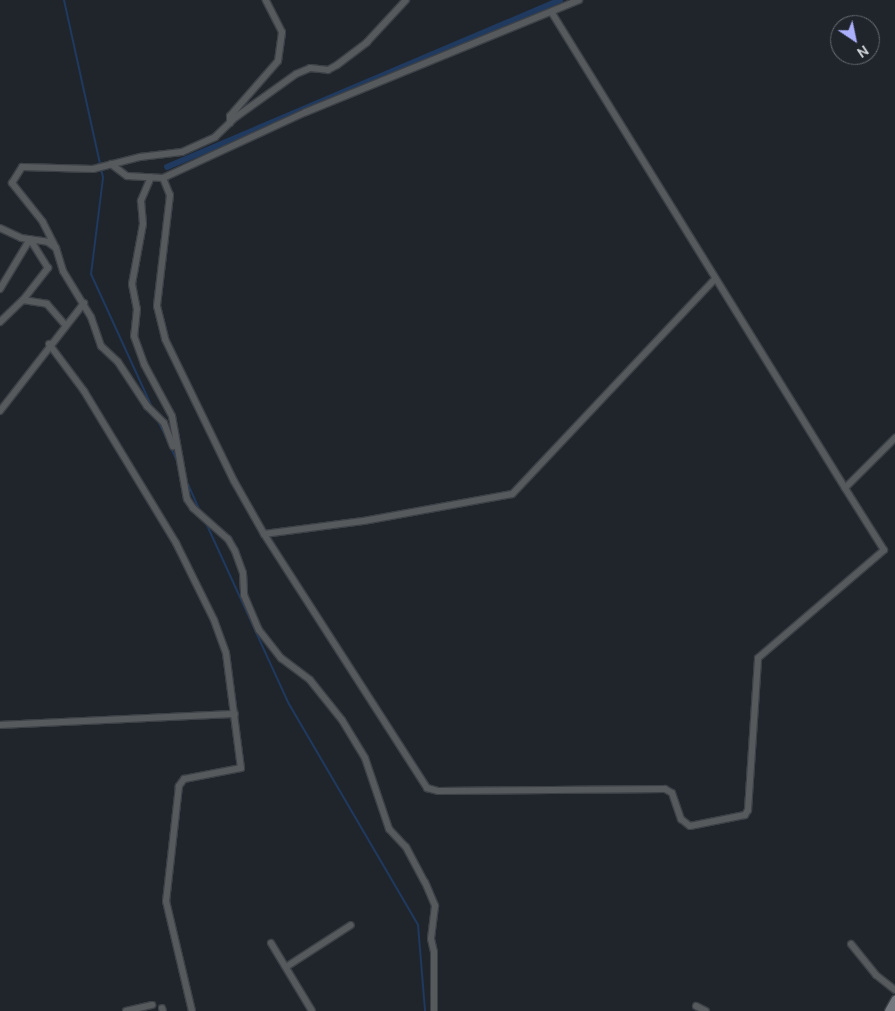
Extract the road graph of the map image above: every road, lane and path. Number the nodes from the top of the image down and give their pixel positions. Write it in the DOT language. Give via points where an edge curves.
graph roads {
  1 [pos="266,0"];
  2 [pos="406,0"];
  3 [pos="579,0"];
  4 [pos="552,12"];
  5 [pos="230,123"];
  6 [pos="112,164"];
  7 [pos="150,177"];
  8 [pos="163,178"];
  9 [pos="0,228"];
  10 [pos="30,239"];
  11 [pos="56,248"];
  12 [pos="714,280"];
  13 [pos="0,288"];
  14 [pos="23,300"];
  15 [pos="84,303"];
  16 [pos="0,322"];
  17 [pos="66,325"];
  18 [pos="49,344"];
  19 [pos="0,411"];
  20 [pos="895,438"];
  21 [pos="178,456"];
  22 [pos="845,488"];
  23 [pos="264,534"];
  24 [pos="235,714"];
  25 [pos="0,725"];
  26 [pos="351,925"];
  27 [pos="271,943"];
  28 [pos="851,944"];
  29 [pos="286,967"];
  30 [pos="895,990"];
  31 [pos="895,1000"];
  32 [pos="152,1005"];
  33 [pos="696,1006"];
  34 [pos="126,1011"];
  35 [pos="192,1011"];
  36 [pos="312,1011"];
  37 [pos="434,1011"];
  38 [pos="706,1011"];
  39 [pos="889,1011"];
  1 -- 5 [label="street" via="282,32 278,61 230,116"];
  2 -- 5 [label="street" via="367,42 337,65 328,70 310,68 296,74"];
  3 -- 4 [label="street"];
  4 -- 8 [label="street" via="330,102"];
  4 -- 12 [label="street"];
  5 -- 6 [label="street" via="215,137 182,152"];
  6 -- 7 [label="street" via="127,176"];
  6 -- 11 [label="street" via="93,169 22,167 12,183 43,222"];
  7 -- 8 [label="street"];
  7 -- 21 [label="street" via="141,201 143,224 132,284 137,309 134,336 144,364 172,416"];
  8 -- 23 [label="street" via="170,194 157,306 165,339 234,481"];
  9 -- 10 [label="street"];
  10 -- 11 [label="street" via="48,242"];
  10 -- 13 [label="street"];
  10 -- 14 [label="street" via="48,268"];
  11 -- 15 [label="street" via="63,271"];
  12 -- 22 [label="street"];
  12 -- 23 [label="street" via="512,494 363,521"];
  14 -- 16 [label="street"];
  14 -- 17 [label="street" via="48,304"];
  15 -- 17 [label="street"];
  15 -- 21 [label="street" via="101,346 118,362 146,406 164,423"];
  17 -- 18 [label="street"];
  18 -- 19 [label="street"];
  18 -- 24 [label="street" via="84,391 176,542 214,620 226,653"];
  20 -- 22 [label="street"];
  21 -- 37 [label="street" via="187,499 228,539 235,551 243,574 244,595 259,630 281,658 310,680 342,720 365,758 389,829 406,847 425,882 435,906 431,939"];
  22 -- 23 [label="street" via="884,550 758,658 748,810 738,819 698,827 684,824 676,799 664,789 438,791 427,788"];
  24 -- 25 [label="street"];
  24 -- 35 [label="street" via="241,768 184,779 179,786 166,901"];
  26 -- 29 [label="street"];
  27 -- 29 [label="street"];
  28 -- 30 [label="street" via="876,976"];
  29 -- 36 [label="street"];
  31 -- 39 [label="street"];
  32 -- 34 [label="street"];
  33 -- 38 [label="street"];
}
